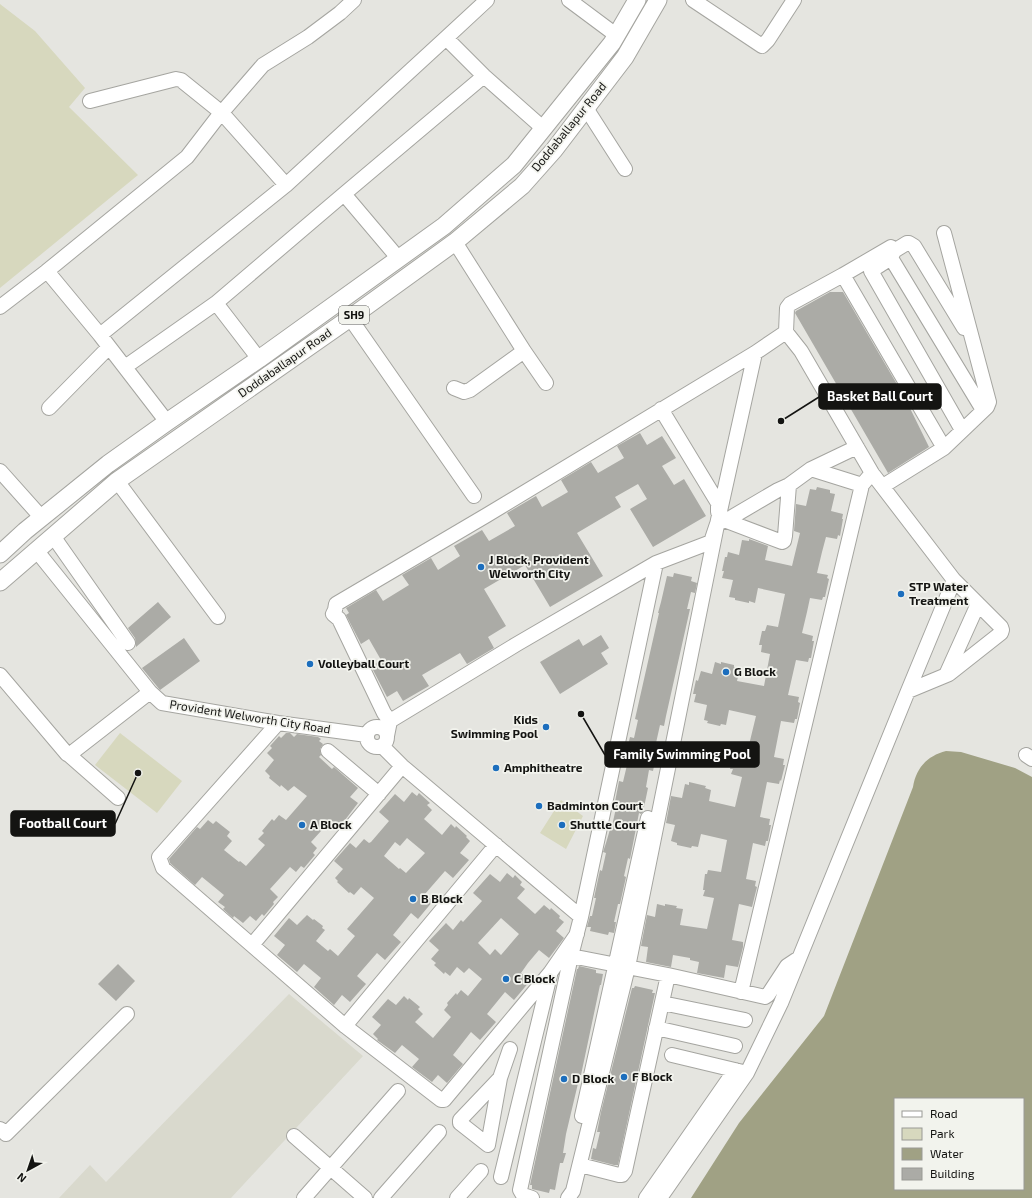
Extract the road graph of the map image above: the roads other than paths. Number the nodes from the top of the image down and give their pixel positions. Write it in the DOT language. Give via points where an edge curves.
graph roads {
  1 [pos="354,0"];
  2 [pos="487,0"];
  3 [pos="569,0"];
  4 [pos="637,0"];
  5 [pos="658,0"];
  6 [pos="693,0"];
  7 [pos="794,0"];
  8 [pos="616,35"];
  9 [pos="446,38"];
  10 [pos="484,76"];
  11 [pos="90,101"];
  12 [pos="586,108"];
  13 [pos="222,112"];
  14 [pos="544,129"];
  15 [pos="625,169"];
  16 [pos="286,185"];
  17 [pos="344,194"];
  18 [pos="944,233"];
  19 [pos="455,242"];
  20 [pos="892,254"];
  21 [pos="399,259"];
  22 [pos="47,271"];
  23 [pos="843,275"];
  24 [pos="216,303"];
  25 [pos="0,307"];
  26 [pos="350,318"];
  27 [pos="786,332"];
  28 [pos="100,335"];
  29 [pos="972,342"];
  30 [pos="109,347"];
  31 [pos="524,351"];
  32 [pos="755,353"];
  33 [pos="259,359"];
  34 [pos="125,367"];
  35 [pos="546,383"];
  36 [pos="454,388"];
  37 [pos="49,408"];
  38 [pos="661,409"];
  39 [pos="983,410"];
  40 [pos="167,422"];
  41 [pos="962,430"];
  42 [pos="857,447"];
  43 [pos="944,448"];
  44 [pos="811,469"];
  45 [pos="0,471"];
  46 [pos="872,473"];
  47 [pos="117,481"];
  48 [pos="789,485"];
  49 [pos="862,485"];
  50 [pos="883,486"];
  51 [pos="474,496"];
  52 [pos="42,518"];
  53 [pos="720,522"];
  54 [pos="53,536"];
  55 [pos="711,542"];
  56 [pos="36,550"];
  57 [pos="0,554"];
  58 [pos="656,563"];
  59 [pos="954,580"];
  60 [pos="0,582"];
  61 [pos="978,604"];
  62 [pos="218,617"];
  63 [pos="128,643"];
  64 [pos="0,675"];
  65 [pos="946,676"];
  66 [pos="908,691"];
  67 [pos="150,692"];
  68 [pos="390,721"];
  69 [pos="278,723"];
  70 [pos="384,741"];
  71 [pos="328,751"];
  72 [pos="69,755"];
  73 [pos="405,768"];
  74 [pos="378,794"];
  75 [pos="118,798"];
  76 [pos="499,848"];
  77 [pos="581,917"];
  78 [pos="577,934"];
  79 [pos="254,947"];
  80 [pos="571,956"];
  81 [pos="799,958"];
  82 [pos="621,966"];
  83 [pos="550,973"];
  84 [pos="668,975"];
  85 [pos="741,992"];
  86 [pos="662,1003"];
  87 [pos="127,1014"];
  88 [pos="745,1020"];
  89 [pos="349,1028"];
  90 [pos="656,1028"];
  91 [pos="735,1046"];
  92 [pos="510,1049"];
  93 [pos="485,1051"];
  94 [pos="672,1055"];
  95 [pos="741,1071"];
  96 [pos="398,1091"];
  97 [pos="0,1130"];
  98 [pos="439,1132"];
  99 [pos="294,1136"];
  100 [pos="580,1165"];
  101 [pos="330,1168"];
  102 [pos="481,1171"];
  103 [pos="502,1177"];
  104 [pos="569,1197"];
  105 [pos="304,1198"];
  106 [pos="365,1198"];
  107 [pos="381,1198"];
  108 [pos="457,1198"];
  109 [pos="532,1198"];
  110 [pos="646,1198"];
  111 [pos="660,1198"];
  1 -- 13 [label="street" via="308,37 263,65"];
  2 -- 9 [label="street"];
  3 -- 8 [label="street"];
  4 -- 8 [label="main road, Doddaballapur Road / SH9"];
  5 -- 12 [label="main road, Doddaballapur Road / SH9" via="625,57"];
  6 -- 7 [label="street" via="762,46"];
  8 -- 14 [label="main road, Doddaballapur Road / SH9"];
  9 -- 10 [label="street"];
  9 -- 16 [label="street"];
  10 -- 14 [label="street"];
  10 -- 17 [label="street"];
  11 -- 13 [label="street" via="176,79 185,82"];
  12 -- 15 [label="street"];
  12 -- 19 [label="main road, Doddaballapur Road / SH9" via="522,186"];
  13 -- 16 [label="street"];
  13 -- 22 [label="street" via="187,157"];
  14 -- 21 [label="main road, Doddaballapur Road / SH9" via="514,165 444,226"];
  16 -- 28 [label="street"];
  17 -- 21 [label="street"];
  17 -- 24 [label="street"];
  18 -- 29 [label="street"];
  19 -- 26 [label="main road, Doddaballapur Road / SH9"];
  19 -- 31 [label="street"];
  20 -- 23 [label="street" via="890,247"];
  20 -- 29 [label="street" via="907,243 914,246"];
  20 -- 39 [label="street"];
  20 -- 41 [label="street" via="871,271"];
  21 -- 33 [label="main road, Doddaballapur Road / SH9"];
  22 -- 25 [label="street"];
  22 -- 28 [label="street"];
  23 -- 27 [label="street" via="786,308"];
  23 -- 43 [label="street"];
  24 -- 33 [label="street"];
  24 -- 34 [label="street"];
  26 -- 47 [label="main road, Doddaballapur Road / SH9"];
  26 -- 51 [label="street"];
  27 -- 32 [label="street"];
  27 -- 42 [label="street" via="801,351"];
  28 -- 30 [label="street"];
  29 -- 39 [label="street" via="989,402"];
  30 -- 34 [label="street"];
  30 -- 37 [label="street"];
  31 -- 35 [label="street"];
  31 -- 36 [label="street" via="470,390 464,392"];
  32 -- 38 [label="street"];
  32 -- 53 [label="street"];
  33 -- 40 [label="main road, Doddaballapur Road / SH9"];
  34 -- 40 [label="street"];
  38 -- 53 [label="street" via="718,503"];
  38 -- 68 [label="street" via="336,604 333,614 339,619"];
  39 -- 41 [label="street"];
  40 -- 52 [label="main road, Doddaballapur Road / SH9" via="108,464"];
  41 -- 43 [label="street"];
  42 -- 44 [label="street"];
  42 -- 46 [label="street"];
  43 -- 50 [label="street"];
  44 -- 48 [label="street"];
  44 -- 49 [label="street"];
  45 -- 52 [label="street"];
  46 -- 49 [label="street"];
  46 -- 50 [label="street"];
  47 -- 54 [label="main road, Doddaballapur Road / SH9"];
  47 -- 62 [label="street"];
  48 -- 53 [label="street"];
  48 -- 53 [label="street" via="785,536 782,542"];
  49 -- 85 [label="street"];
  50 -- 59 [label="street"];
  52 -- 57 [label="main road, Doddaballapur Road / SH9"];
  53 -- 55 [label="street"];
  53 -- 82 [label="street"];
  54 -- 56 [label="main road, Doddaballapur Road / SH9"];
  54 -- 63 [label="street"];
  55 -- 58 [label="street"];
  55 -- 82 [label="street"];
  56 -- 60 [label="main road, Doddaballapur Road / SH9"];
  56 -- 67 [label="street, Provident Welworth City Road"];
  58 -- 68 [label="street"];
  58 -- 77 [label="street"];
  59 -- 61 [label="street"];
  59 -- 66 [label="street"];
  61 -- 65 [label="street"];
  61 -- 65 [label="street" via="1001,627 1001,634"];
  64 -- 72 [label="street"];
  65 -- 66 [label="street"];
  66 -- 81 [label="street"];
  67 -- 69 [label="street, Provident Welworth City Road" via="162,703"];
  67 -- 72 [label="street"];
  68 -- 70 [label="street"];
  69 -- 70 [label="street, Provident Welworth City Road" via="367,735 368,742 378,747"];
  69 -- 79 [label="street" via="158,857 163,868"];
  70 -- 73 [label="street"];
  71 -- 74 [label="street"];
  72 -- 75 [label="street"];
  73 -- 74 [label="street"];
  73 -- 76 [label="street"];
  73 -- 79 [label="street"];
  74 -- 79 [label="street"];
  76 -- 77 [label="street"];
  76 -- 89 [label="street"];
  77 -- 78 [label="street"];
  78 -- 80 [label="street"];
  78 -- 83 [label="street"];
  79 -- 89 [label="street"];
  80 -- 82 [label="street"];
  80 -- 109 [label="street" via="520,1190 523,1195"];
  81 -- 85 [label="street" via="788,964 766,996"];
  81 -- 95 [label="street" via="780,1003"];
  82 -- 84 [label="street"];
  82 -- 100 [label="street"];
  82 -- 104 [label="street" via="566,1189"];
  83 -- 93 [label="street"];
  83 -- 103 [label="street"];
  84 -- 85 [label="street"];
  84 -- 86 [label="street"];
  86 -- 88 [label="street"];
  86 -- 90 [label="street"];
  87 -- 97 [label="street" via="6,1134"];
  89 -- 93 [label="street" via="442,1100"];
  90 -- 91 [label="street"];
  90 -- 100 [label="street" via="625,1171 619,1176"];
  92 -- 93 [label="street" via="502,1072"];
  94 -- 95 [label="street"];
  95 -- 110 [label="street"];
  95 -- 111 [label="street"];
  96 -- 101 [label="street"];
  98 -- 107 [label="street"];
  99 -- 101 [label="street"];
  100 -- 104 [label="street"];
  101 -- 105 [label="street"];
  101 -- 106 [label="street"];
  102 -- 108 [label="street"];
}
